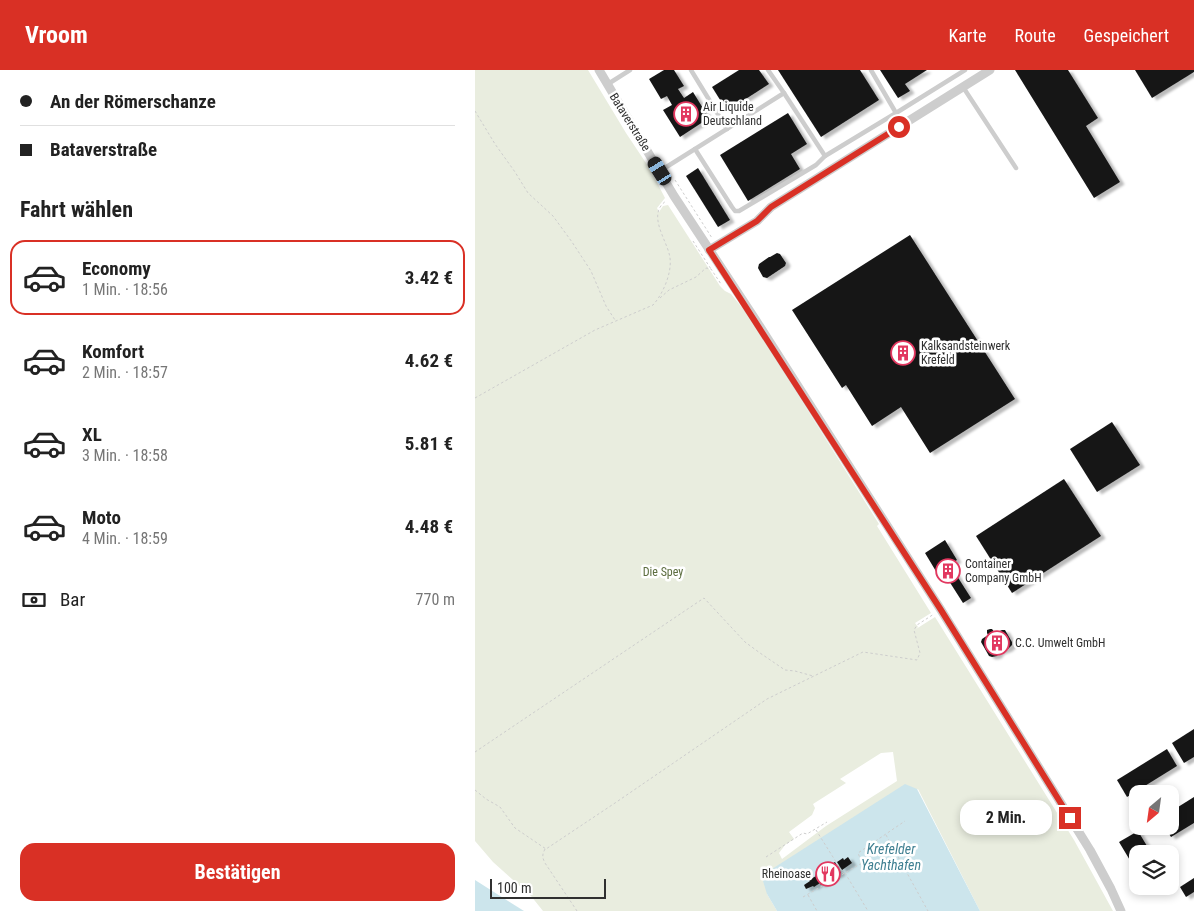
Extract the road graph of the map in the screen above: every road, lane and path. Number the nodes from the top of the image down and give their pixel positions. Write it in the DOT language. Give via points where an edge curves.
graph roads {
  1 [pos="599,70"];
  2 [pos="629,70"];
  3 [pos="691,70"];
  4 [pos="768,70"];
  5 [pos="871,70"];
  6 [pos="965,70"];
  7 [pos="990,70"];
  8 [pos="620,73"];
  9 [pos="607,84"];
  10 [pos="963,87"];
  11 [pos="784,93"];
  12 [pos="475,111"];
  13 [pos="896,113"];
  14 [pos="727,129"];
  15 [pos="695,149"];
  16 [pos="825,156"];
  17 [pos="1016,168"];
  18 [pos="663,169"];
  19 [pos="675,196"];
  20 [pos="713,247"];
  21 [pos="711,269"];
  22 [pos="659,298"];
  23 [pos="615,320"];
  24 [pos="475,398"];
  25 [pos="941,610"];
  26 [pos="813,676"];
  27 [pos="475,752"];
  28 [pos="475,790"];
  29 [pos="905,821"];
  30 [pos="827,822"];
  31 [pos="815,829"];
  32 [pos="886,834"];
  33 [pos="546,849"];
  34 [pos="766,858"];
  35 [pos="844,872"];
  36 [pos="807,894"];
  37 [pos="803,897"];
  38 [pos="577,911"];
  39 [pos="817,911"];
  40 [pos="868,911"];
  41 [pos="928,911"];
  42 [pos="1121,911"];
  1 -- 9 [label="street, Bataverstraße"];
  2 -- 8 [label="lane"];
  3 -- 14 [label="lane"];
  4 -- 11 [label="lane"];
  5 -- 13 [label="lane"];
  6 -- 13 [label="lane"];
  7 -- 10 [label="street"];
  8 -- 9 [label="lane"];
  9 -- 18 [label="street, Bataverstraße"];
  10 -- 17 [label="lane"];
  10 -- 20 [label="street"];
  11 -- 14 [label="lane"];
  11 -- 16 [label="lane"];
  12 -- 23 [label="path" via="528,193 553,216 572,242 591,271"];
  13 -- 16 [label="lane"];
  14 -- 15 [label="lane"];
  15 -- 16 [label="lane" via="735,211 816,165"];
  15 -- 18 [label="lane"];
  18 -- 19 [label="street, Bataverstraße"];
  18 -- 20 [label="path"];
  19 -- 20 [label="street, Bataverstraße"];
  19 -- 22 [label="path" via="658,210 657,218 670,259"];
  20 -- 25 [label="street, Bataverstraße"];
  21 -- 22 [label="path" via="706,268"];
  22 -- 23 [label="path" via="653,305"];
  23 -- 24 [label="path"];
  25 -- 26 [label="path" via="917,625 915,630 920,653 917,660 863,652"];
  25 -- 42 [label="street, Bataverstraße" via="1091,850"];
  26 -- 27 [label="path" via="785,670 760,653 745,642 704,598"];
  26 -- 33 [label="path" via="767,699"];
  28 -- 33 [label="path" via="500,807 515,828"];
  29 -- 32 [label="path"];
  30 -- 31 [label="path"];
  31 -- 34 [label="path" via="807,834 803,832"];
  31 -- 35 [label="path"];
  32 -- 35 [label="path" via="858,854 862,863"];
  32 -- 41 [label="path"];
  33 -- 38 [label="path" via="542,857"];
  35 -- 36 [label="path"];
  35 -- 40 [label="path"];
  36 -- 37 [label="path"];
  36 -- 39 [label="path"];
}
